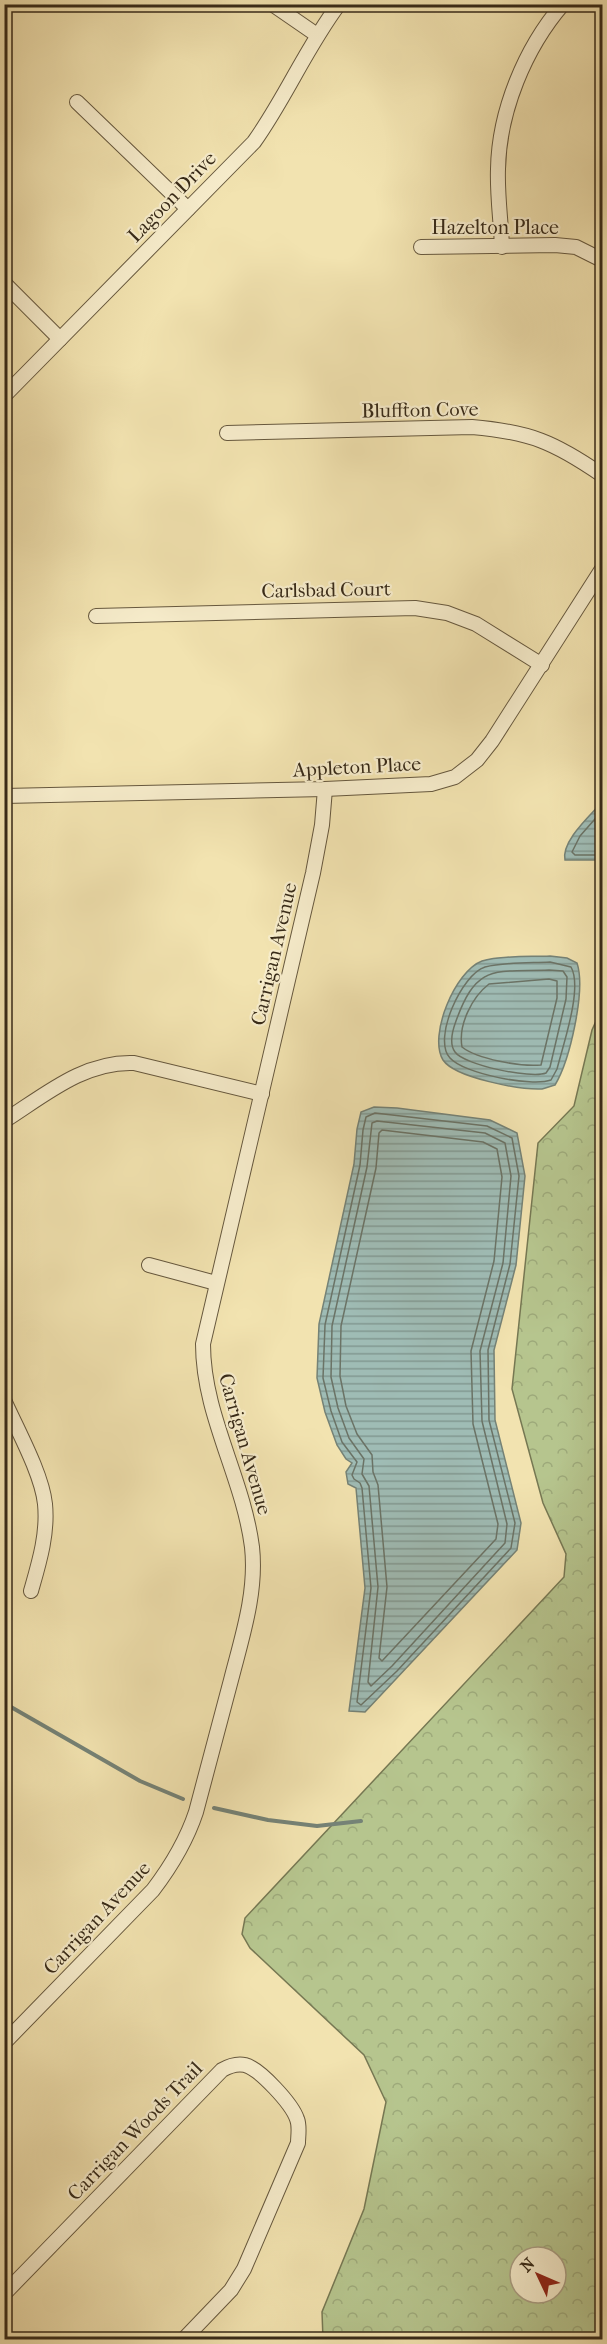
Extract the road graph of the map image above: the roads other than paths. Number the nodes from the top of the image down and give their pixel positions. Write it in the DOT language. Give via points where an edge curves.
graph roads {
  1 [pos="273,4"];
  2 [pos="339,4"];
  3 [pos="563,4"];
  4 [pos="317,35"];
  5 [pos="78,102"];
  6 [pos="188,209"];
  7 [pos="421,247"];
  8 [pos="502,247"];
  9 [pos="603,260"];
  10 [pos="4,284"];
  11 [pos="60,339"];
  12 [pos="4,396"];
  13 [pos="227,433"];
  14 [pos="603,475"];
  15 [pos="603,569"];
  16 [pos="96,616"];
  17 [pos="542,665"];
  18 [pos="325,789"];
  19 [pos="4,796"];
  20 [pos="262,1094"];
  21 [pos="4,1121"];
  22 [pos="149,1265"];
  23 [pos="216,1283"];
  24 [pos="4,1400"];
  25 [pos="31,1591"];
  26 [pos="4,2043"];
  27 [pos="4,2294"];
  28 [pos="183,2340"];
  1 -- 4 [label="street"];
  2 -- 4 [label="street, Lagoon Drive"];
  3 -- 8 [label="street" via="526,61 502,127 498,168"];
  4 -- 6 [label="street, Lagoon Drive" via="254,142"];
  5 -- 6 [label="street"];
  6 -- 11 [label="street, Lagoon Drive"];
  7 -- 8 [label="street, Hazelton Place"];
  8 -- 9 [label="street, Hazelton Place" via="576,247"];
  10 -- 11 [label="street"];
  11 -- 12 [label="street, Lagoon Drive"];
  13 -- 14 [label="street, Bluffton Cove" via="472,426 508,430 543,440"];
  15 -- 17 [label="street, Appleton Place"];
  16 -- 17 [label="street, Carlsbad Court" via="414,608 447,613 476,624"];
  17 -- 18 [label="street, Appleton Place" via="492,741 477,760 455,777 431,784"];
  18 -- 19 [label="street, Appleton Place"];
  18 -- 20 [label="street, Carrigan Avenue" via="313,873"];
  20 -- 21 [label="street" via="117,1062 79,1074"];
  20 -- 23 [label="street, Carrigan Avenue"];
  22 -- 23 [label="street"];
  23 -- 26 [label="street, Carrigan Avenue" via="203,1344 203,1368 244,1506 252,1548 251,1585 247,1620 196,1812 188,1838 153,1890"];
  24 -- 25 [label="street" via="45,1503 41,1558"];
  27 -- 28 [label="street, Carrigan Woods Trail" via="222,2070 242,2064 252,2068 290,2105 298,2121 298,2143 244,2269 231,2290"];
}
